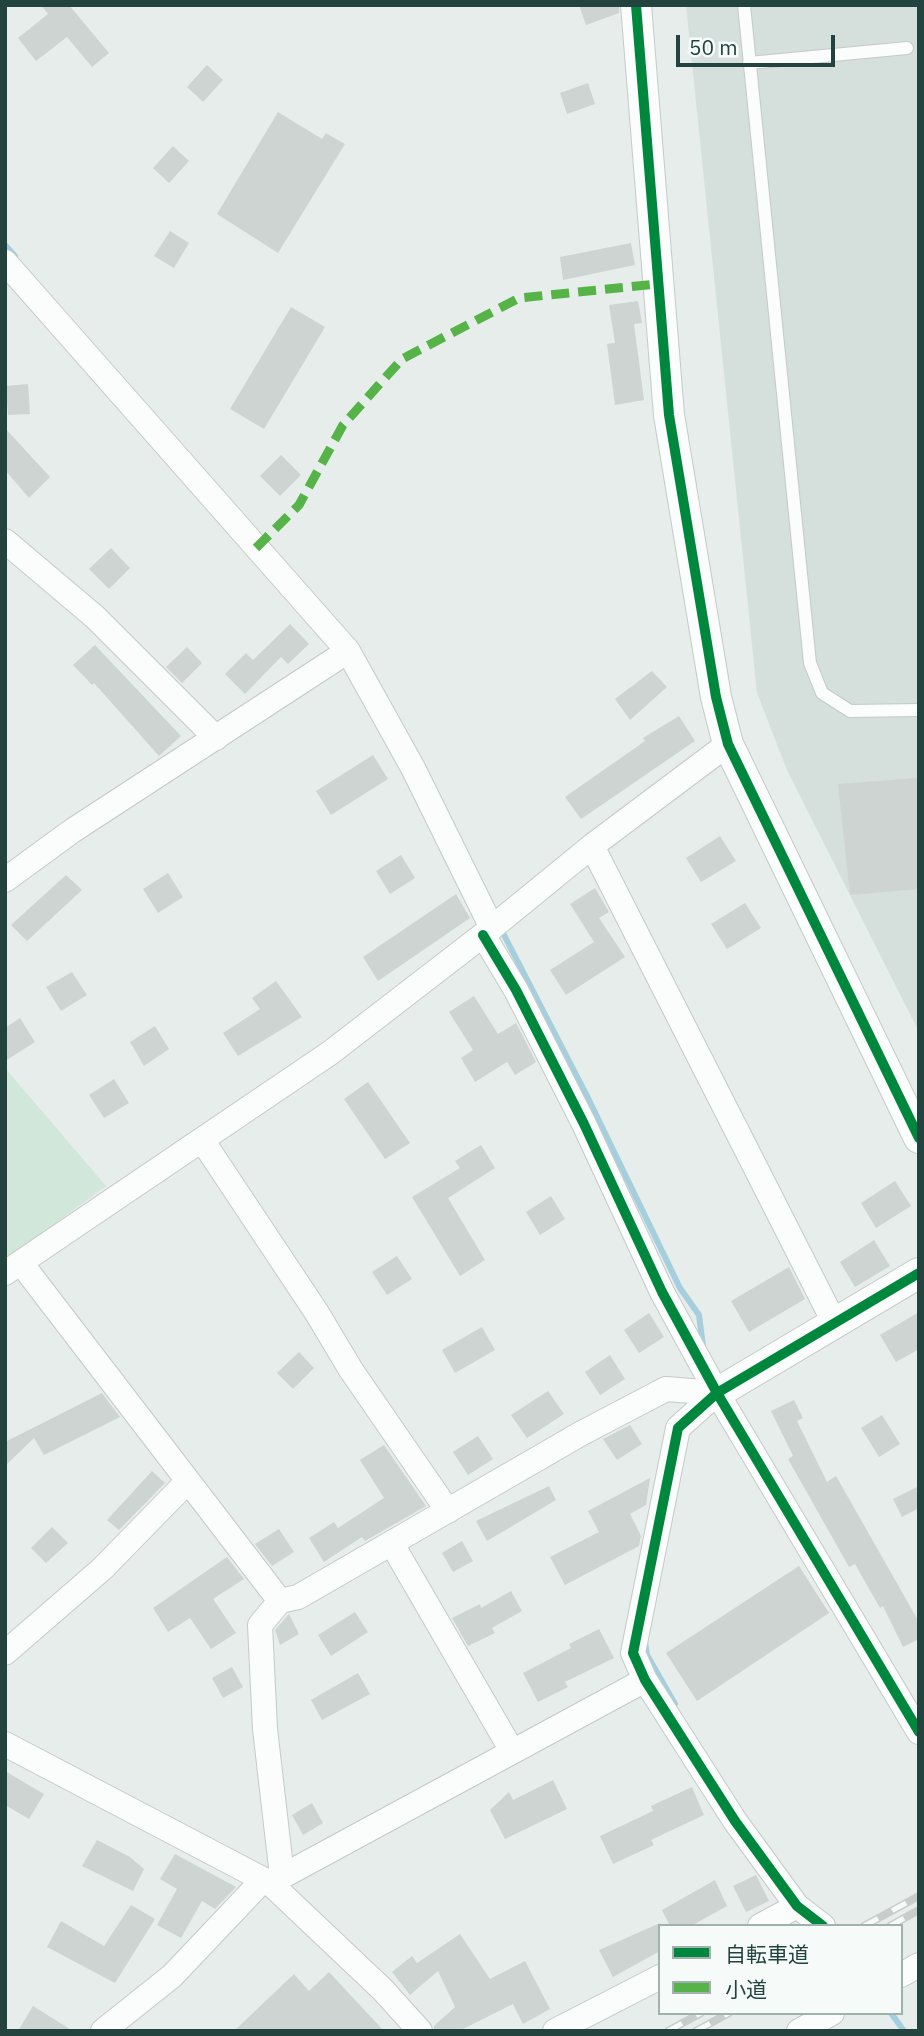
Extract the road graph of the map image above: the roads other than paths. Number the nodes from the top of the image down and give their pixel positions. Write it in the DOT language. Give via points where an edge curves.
graph roads {
  1 [pos="636,5"];
  2 [pos="744,5"];
  3 [pos="907,48"];
  4 [pos="749,63"];
  5 [pos="5,262"];
  6 [pos="5,541"];
  7 [pos="348,650"];
  8 [pos="919,710"];
  9 [pos="216,738"];
  10 [pos="728,744"];
  11 [pos="592,846"];
  12 [pos="5,880"];
  13 [pos="488,931"];
  14 [pos="919,1138"];
  15 [pos="202,1140"];
  16 [pos="13,1268"];
  17 [pos="919,1273"];
  18 [pos="835,1324"];
  19 [pos="717,1393"];
  20 [pos="187,1482"];
  21 [pos="448,1511"];
  22 [pos="392,1544"];
  23 [pos="280,1601"];
  24 [pos="5,1653"];
  25 [pos="645,1680"];
  26 [pos="919,1732"];
  27 [pos="5,1744"];
  28 [pos="512,1751"];
  29 [pos="272,1880"];
  30 [pos="797,1906"];
  31 [pos="764,1924"];
  32 [pos="820,1924"];
  33 [pos="919,1965"];
  34 [pos="903,1974"];
  35 [pos="658,1978"];
  36 [pos="828,2015"];
  37 [pos="103,2031"];
  38 [pos="420,2031"];
  39 [pos="555,2031"];
  40 [pos="799,2031"];
  1 -- 10 [label="street" via="669,415 706,648"];
  2 -- 4 [label="lane"];
  3 -- 4 [label="lane"];
  4 -- 8 [label="lane" via="810,663 822,693 850,711"];
  5 -- 7 [label="street"];
  6 -- 9 [label="street" via="95,617"];
  7 -- 9 [label="street"];
  7 -- 13 [label="street" via="414,768"];
  9 -- 12 [label="street"];
  10 -- 11 [label="street"];
  10 -- 14 [label="street"];
  11 -- 13 [label="street"];
  11 -- 18 [label="street"];
  13 -- 15 [label="street" via="330,1053"];
  13 -- 19 [label="street" via="662,1292"];
  15 -- 16 [label="street"];
  15 -- 21 [label="street"];
  16 -- 20 [label="street"];
  17 -- 18 [label="street"];
  18 -- 19 [label="street"];
  19 -- 21 [label="street" via="666,1389"];
  19 -- 25 [label="street" via="678,1428 633,1653"];
  19 -- 26 [label="street"];
  20 -- 23 [label="street"];
  20 -- 24 [label="street" via="102,1569"];
  21 -- 22 [label="street"];
  22 -- 23 [label="street" via="298,1597"];
  22 -- 28 [label="street"];
  23 -- 29 [label="street" via="260,1625"];
  25 -- 28 [label="street"];
  25 -- 30 [label="street" via="735,1821"];
  27 -- 29 [label="street"];
  28 -- 29 [label="street"];
  29 -- 37 [label="street" via="172,1976"];
  29 -- 38 [label="street"];
  30 -- 31 [label="street"];
  30 -- 32 [label="street"];
  33 -- 34 [label="street"];
  35 -- 39 [label="street"];
  36 -- 40 [label="street"];
}
